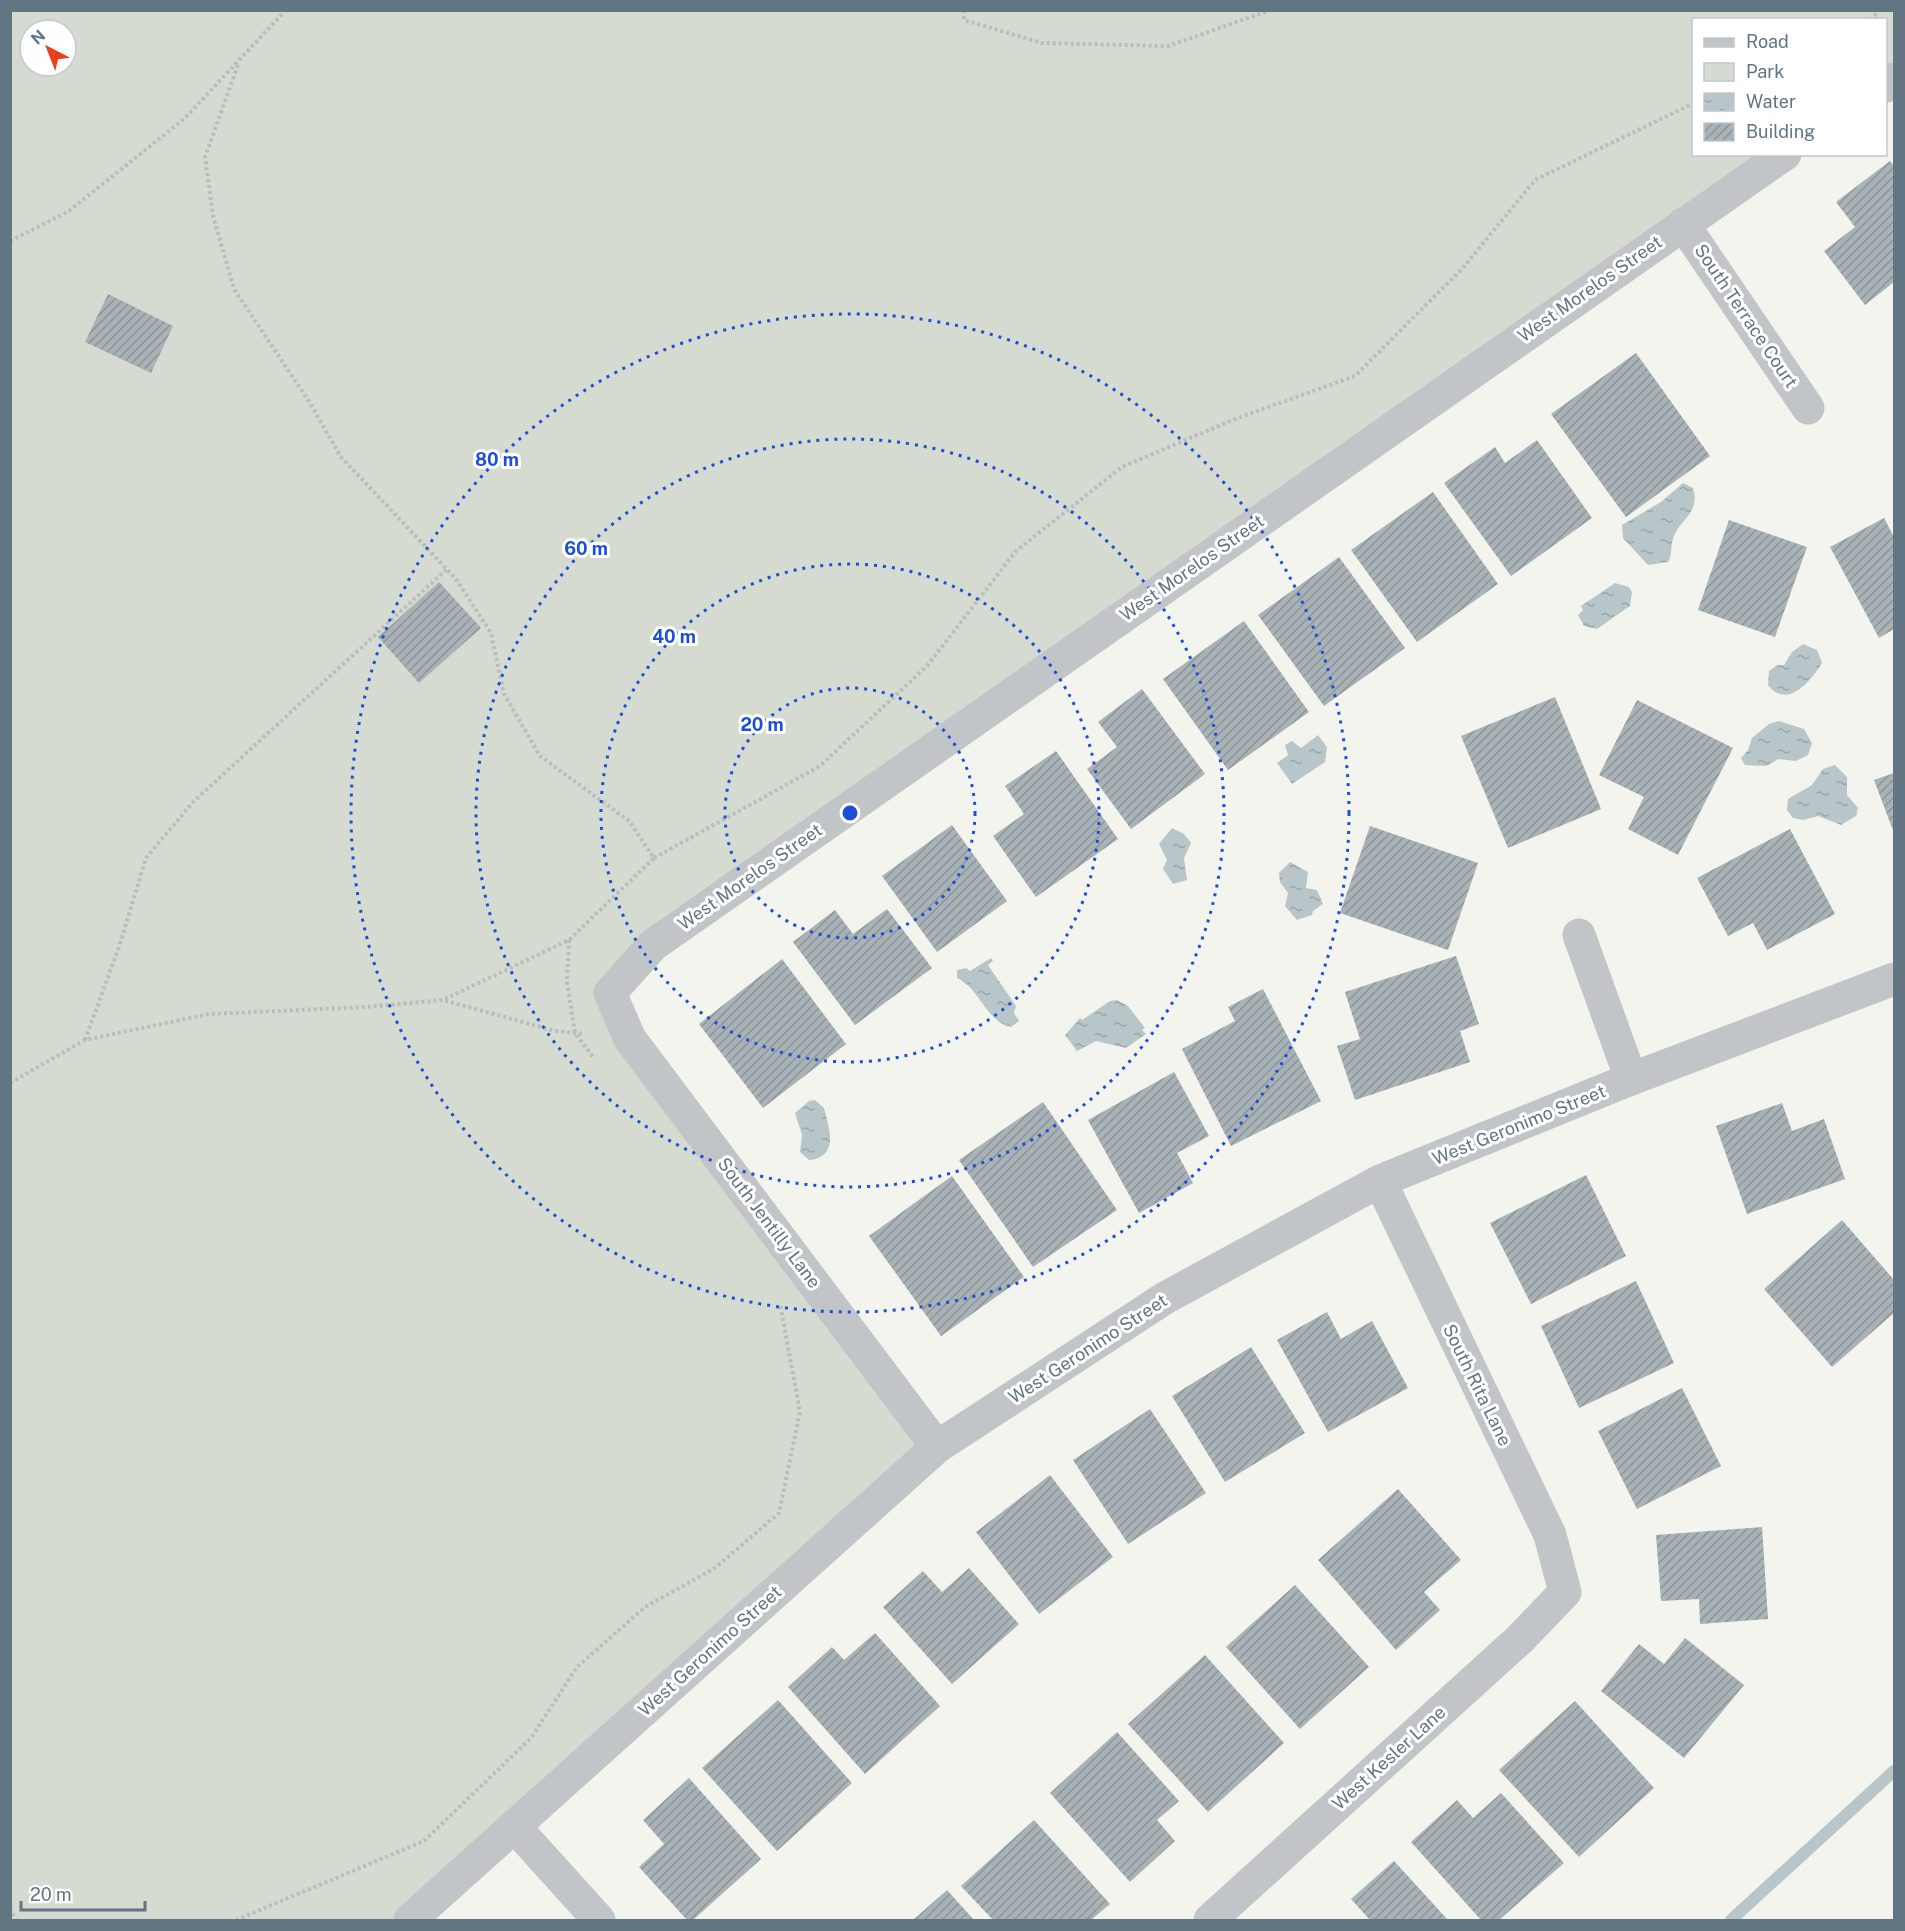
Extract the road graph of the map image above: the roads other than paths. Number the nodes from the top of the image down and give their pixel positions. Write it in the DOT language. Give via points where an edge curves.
graph roads {
  1 [pos="1782,156"];
  2 [pos="1683,224"];
  3 [pos="1809,408"];
  4 [pos="1579,935"];
  5 [pos="1894,979"];
  6 [pos="610,993"];
  7 [pos="1631,1079"];
  8 [pos="1380,1181"];
  9 [pos="937,1447"];
  10 [pos="1565,1592"];
  11 [pos="514,1826"];
  12 [pos="410,1920"];
  13 [pos="599,1920"];
  14 [pos="1210,1920"];
  1 -- 2 [label="street, West Morelos Street"];
  2 -- 3 [label="street, South Terrace Court"];
  2 -- 6 [label="street, West Morelos Street" via="653,945"];
  4 -- 7 [label="street"];
  5 -- 7 [label="street, West Geronimo Street"];
  6 -- 9 [label="street, South Jentilly Lane" via="630,1039"];
  7 -- 8 [label="street, West Geronimo Street"];
  8 -- 9 [label="street, West Geronimo Street" via="1165,1298"];
  8 -- 10 [label="street, South Rita Lane" via="1550,1535"];
  9 -- 11 [label="street, West Geronimo Street"];
  10 -- 14 [label="street, West Kesler Lane" via="1520,1639"];
  11 -- 12 [label="street, West Geronimo Street"];
  11 -- 13 [label="street"];
}
